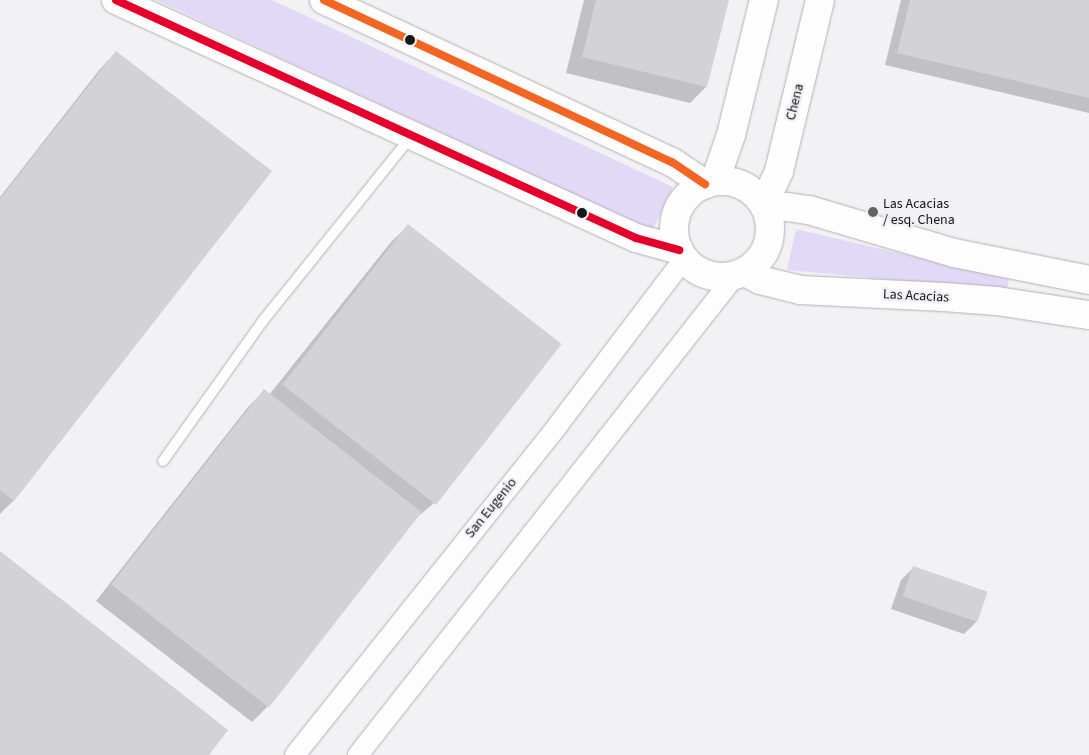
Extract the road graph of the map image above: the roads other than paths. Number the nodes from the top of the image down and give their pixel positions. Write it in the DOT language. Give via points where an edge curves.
graph roads {
  1 [pos="116,0"];
  2 [pos="324,0"];
  3 [pos="764,0"];
  4 [pos="820,0"];
  5 [pos="413,135"];
  6 [pos="710,183"];
  7 [pos="764,205"];
  8 [pos="681,255"];
  9 [pos="740,274"];
  10 [pos="1089,280"];
  11 [pos="1089,316"];
  12 [pos="162,461"];
  13 [pos="295,755"];
  14 [pos="358,755"];
  1 -- 5 [label="main road"];
  2 -- 6 [label="main road" via="672,162"];
  3 -- 6 [label="main road" via="731,135"];
  4 -- 7 [label="main road, Chena" via="779,171"];
  5 -- 8 [label="main road" via="636,238"];
  5 -- 12 [label="lane" via="262,322"];
  6 -- 7 [label="main road" via="726,181 741,185 755,193"];
  6 -- 8 [label="main road" via="686,197 675,217 674,234"];
  7 -- 9 [label="main road" via="771,227 768,245 760,261"];
  7 -- 10 [label="main road" via="809,210 954,252"];
  8 -- 9 [label="main road" via="698,272 707,276 726,278"];
  8 -- 13 [label="street, San Eugenio" via="558,425"];
  9 -- 11 [label="main road, Las Acacias" via="800,290 953,297"];
  9 -- 14 [label="street"];
}
